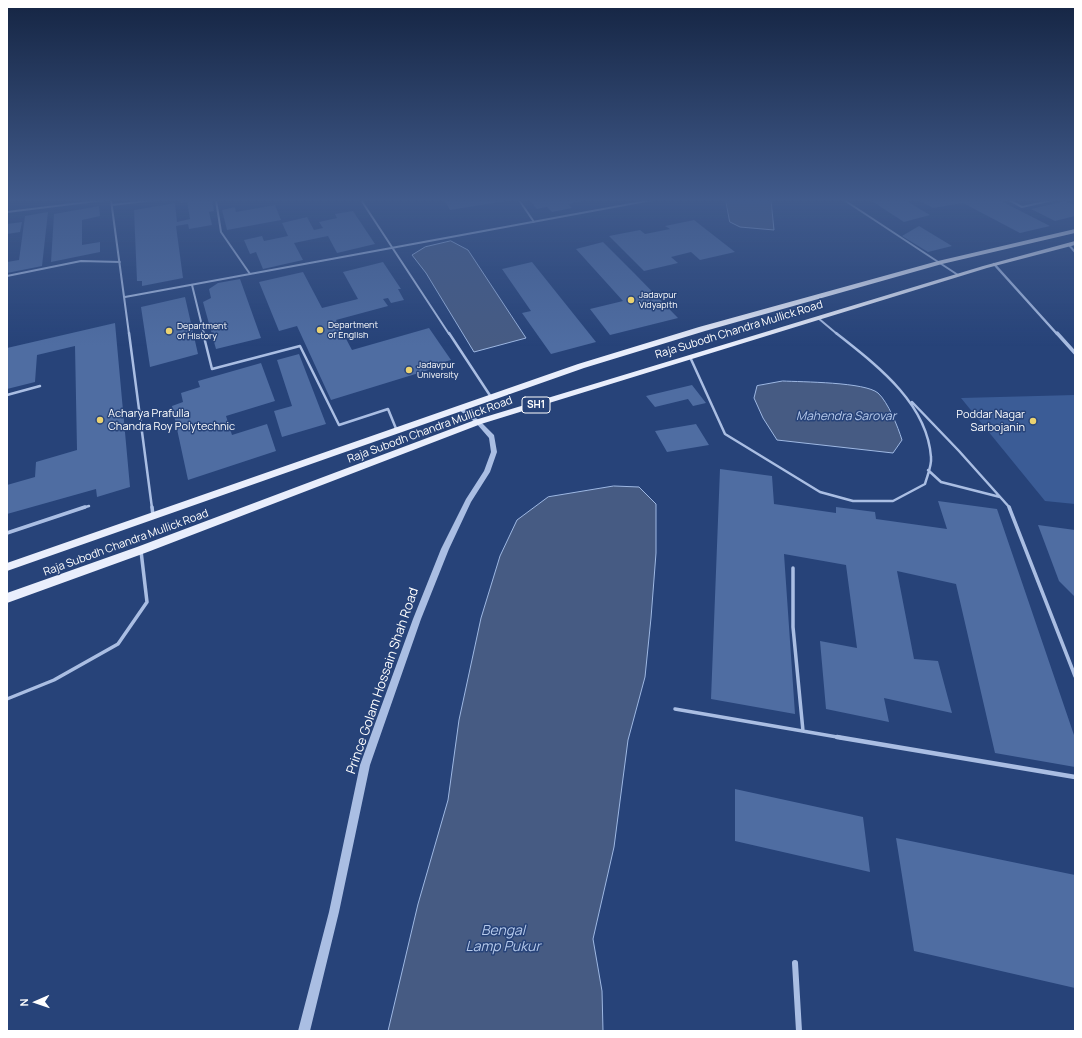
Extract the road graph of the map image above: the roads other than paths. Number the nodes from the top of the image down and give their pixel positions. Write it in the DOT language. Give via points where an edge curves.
graph roads {
  1 [pos="118,248"];
  2 [pos="233,248"];
  3 [pos="389,248"];
  4 [pos="391,248"];
  5 [pos="919,248"];
  6 [pos="999,248"];
  7 [pos="1052,248"];
  8 [pos="120,262"];
  9 [pos="940,262"];
  10 [pos="994,264"];
  11 [pos="250,274"];
  12 [pos="958,275"];
  13 [pos="7,276"];
  14 [pos="192,285"];
  15 [pos="125,297"];
  16 [pos="818,318"];
  17 [pos="1075,354"];
  18 [pos="690,357"];
  19 [pos="40,386"];
  20 [pos="7,395"];
  21 [pos="492,398"];
  22 [pos="908,398"];
  23 [pos="462,409"];
  24 [pos="478,422"];
  25 [pos="398,432"];
  26 [pos="928,470"];
  27 [pos="1000,497"];
  28 [pos="89,506"];
  29 [pos="153,517"];
  30 [pos="7,533"];
  31 [pos="141,550"];
  32 [pos="7,567"];
  33 [pos="793,568"];
  34 [pos="7,598"];
  35 [pos="1075,676"];
  36 [pos="7,699"];
  37 [pos="676,709"];
  38 [pos="803,731"];
  39 [pos="1075,777"];
  40 [pos="795,963"];
  41 [pos="304,1031"];
  42 [pos="799,1031"];
  1 -- 8 [label="lane"];
  2 -- 11 [label="lane"];
  3 -- 11 [label="lane"];
  4 -- 21 [label="lane"];
  5 -- 9 [label="lane"];
  6 -- 9 [label="main road, Raja Subodh Chandra Mullick Road / SH1"];
  7 -- 10 [label="main road, Raja Subodh Chandra Mullick Road / SH1"];
  8 -- 13 [label="lane" via="81,261"];
  8 -- 15 [label="lane"];
  9 -- 12 [label="lane"];
  9 -- 21 [label="main road, Raja Subodh Chandra Mullick Road / SH1" via="696,331 581,366"];
  10 -- 12 [label="main road, Raja Subodh Chandra Mullick Road / SH1"];
  10 -- 17 [label="street"];
  11 -- 14 [label="lane"];
  12 -- 16 [label="main road, Raja Subodh Chandra Mullick Road / SH1"];
  14 -- 15 [label="lane"];
  14 -- 25 [label="lane" via="212,368 300,346 339,425 388,409"];
  15 -- 29 [label="lane"];
  16 -- 18 [label="main road, Raja Subodh Chandra Mullick Road / SH1"];
  16 -- 22 [label="lane"];
  18 -- 24 [label="main road, Raja Subodh Chandra Mullick Road / SH1"];
  18 -- 26 [label="lane" via="725,434 820,492 853,501 893,502 925,484"];
  19 -- 20 [label="lane"];
  21 -- 23 [label="main road, Raja Subodh Chandra Mullick Road / SH1"];
  22 -- 26 [label="lane" via="925,427 931,458"];
  22 -- 27 [label="lane"];
  23 -- 24 [label="street, Prince Golam Hossain Shah Road"];
  23 -- 25 [label="main road, Raja Subodh Chandra Mullick Road / SH1"];
  24 -- 31 [label="main road, Raja Subodh Chandra Mullick Road / SH1"];
  24 -- 41 [label="street, Prince Golam Hossain Shah Road" via="492,437 494,452 487,472 468,501 445,549 365,765 334,912"];
  25 -- 29 [label="main road, Raja Subodh Chandra Mullick Road / SH1"];
  26 -- 27 [label="lane" via="941,482"];
  27 -- 35 [label="lane" via="1011,510"];
  28 -- 30 [label="lane"];
  29 -- 32 [label="main road, Raja Subodh Chandra Mullick Road / SH1"];
  31 -- 34 [label="main road, Raja Subodh Chandra Mullick Road / SH1"];
  31 -- 36 [label="lane" via="147,602 118,644 54,680"];
  33 -- 38 [label="lane" via="793,627"];
  37 -- 38 [label="lane"];
  38 -- 39 [label="lane"];
  40 -- 42 [label="street"];
}
